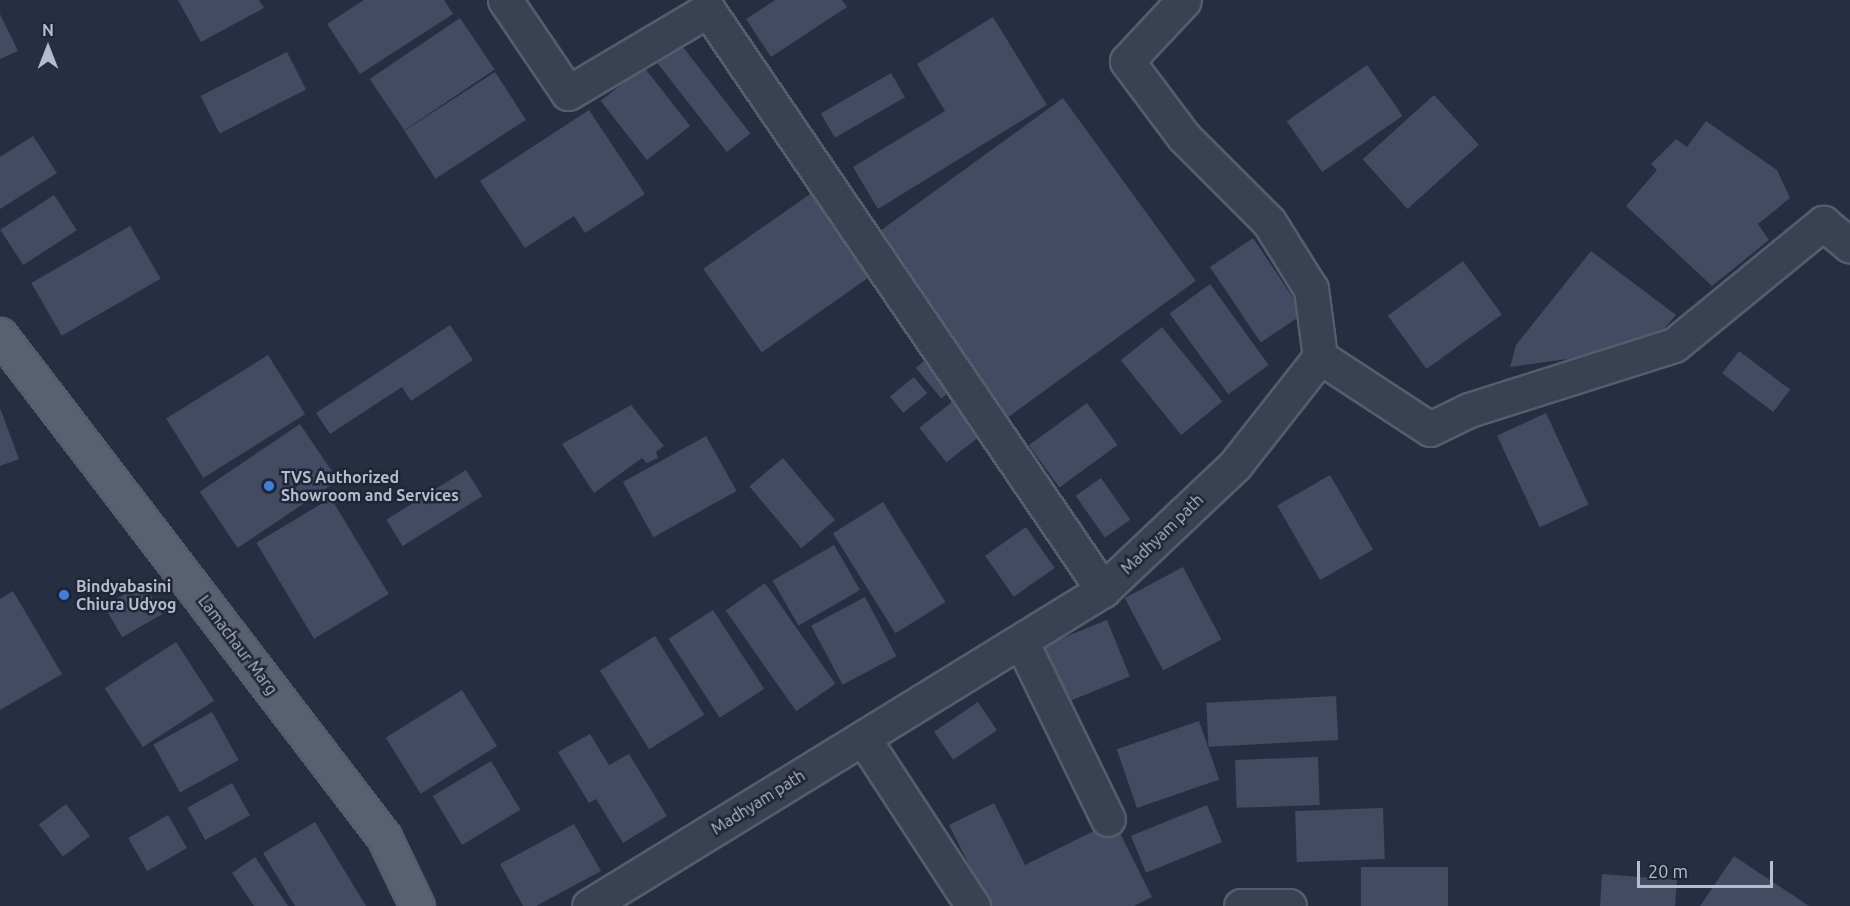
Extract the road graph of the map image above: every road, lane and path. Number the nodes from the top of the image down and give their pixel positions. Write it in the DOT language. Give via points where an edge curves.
graph roads {
  1 [pos="505,0"];
  2 [pos="1184,0"];
  3 [pos="1850,246"];
  4 [pos="0,335"];
  5 [pos="1320,357"];
  6 [pos="10,365"];
  7 [pos="1103,590"];
  8 [pos="1021,641"];
  9 [pos="863,738"];
  10 [pos="1108,819"];
  11 [pos="417,906"];
  12 [pos="589,906"];
  13 [pos="973,906"];
  14 [pos="1241,906"];
  15 [pos="1289,906"];
  1 -- 7 [label="street" via="568,93 708,10"];
  2 -- 5 [label="street" via="1127,61 1184,137 1269,222 1311,289"];
  3 -- 5 [label="street" via="1823,224 1674,345 1469,410 1430,429"];
  4 -- 6 [label="main road, Lamachaur Marg"];
  5 -- 7 [label="street, Madhyam path" via="1234,465"];
  6 -- 11 [label="main road, Lamachaur Marg" via="384,837"];
  7 -- 8 [label="street, Madhyam path"];
  8 -- 9 [label="street, Madhyam path"];
  8 -- 10 [label="street"];
  9 -- 12 [label="street, Madhyam path"];
  9 -- 13 [label="street"];
  14 -- 15 [label="street"];
}
